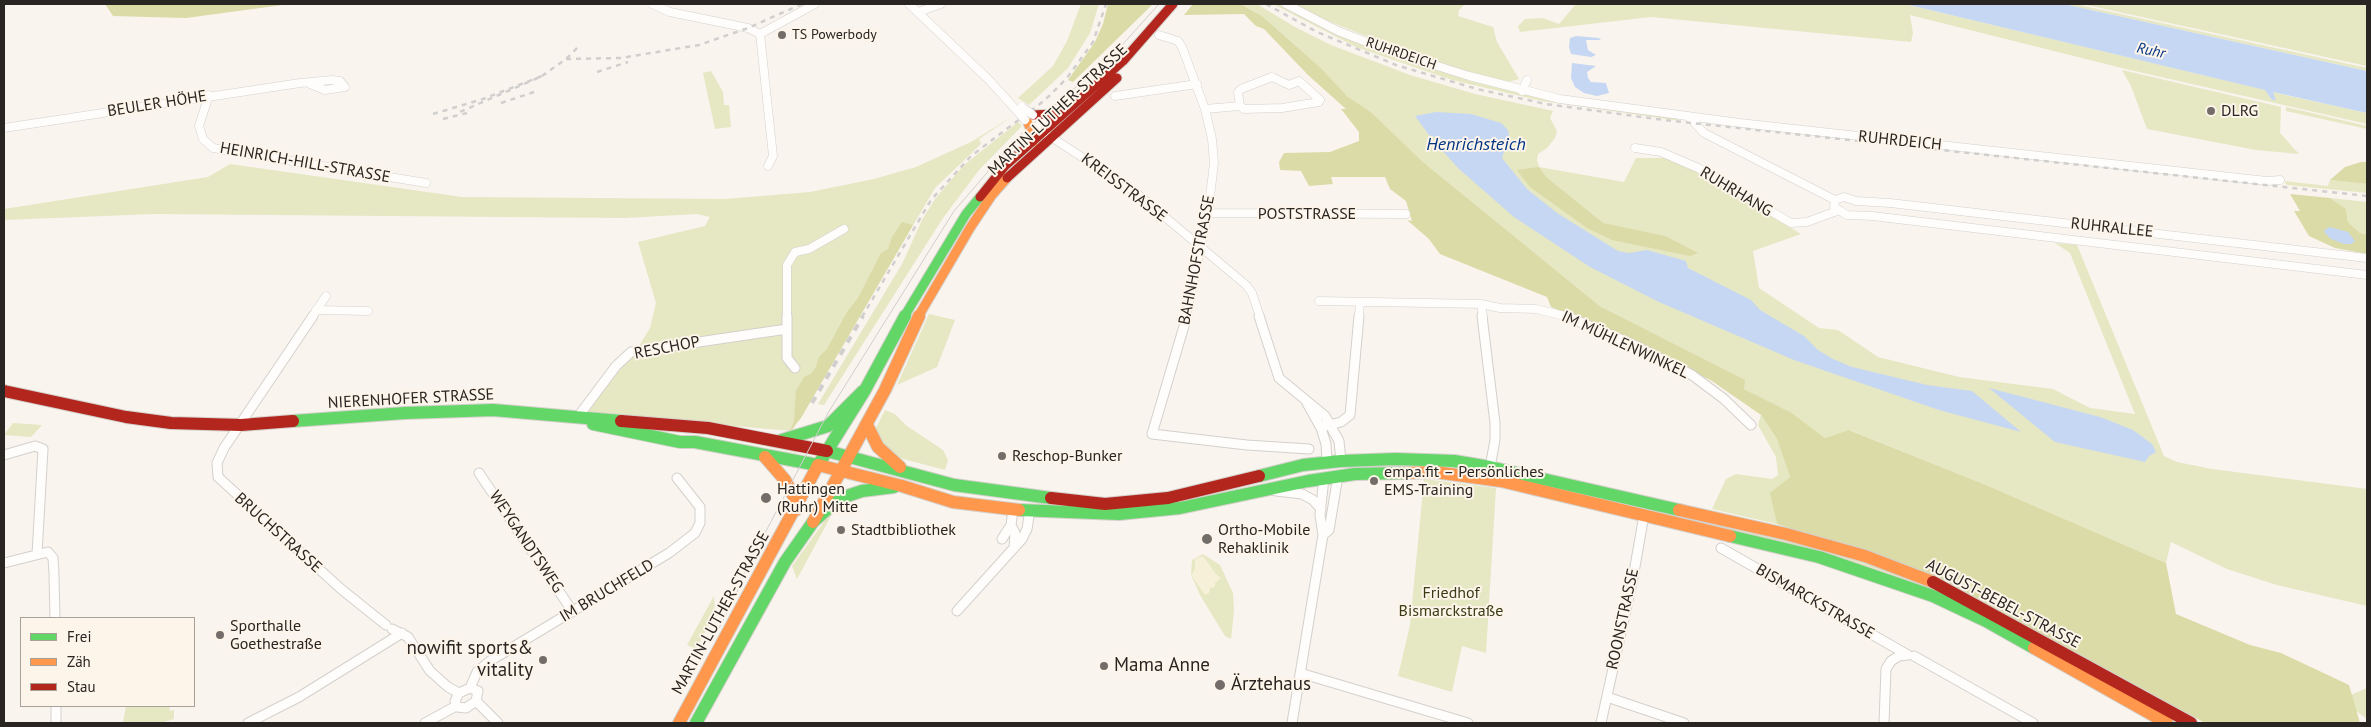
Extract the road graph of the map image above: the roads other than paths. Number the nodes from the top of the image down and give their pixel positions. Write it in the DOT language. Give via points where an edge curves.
graph roads {
  1 [pos="652,4"];
  2 [pos="815,4"];
  3 [pos="909,4"];
  4 [pos="941,4"];
  5 [pos="1172,4"];
  6 [pos="1182,4"];
  7 [pos="1286,4"];
  8 [pos="918,12"];
  9 [pos="760,34"];
  10 [pos="1159,35"];
  11 [pos="1527,80"];
  12 [pos="310,84"];
  13 [pos="1197,84"];
  14 [pos="1522,91"];
  15 [pos="209,96"];
  16 [pos="1115,96"];
  17 [pos="1240,106"];
  18 [pos="1204,109"];
  19 [pos="1069,110"];
  20 [pos="1688,117"];
  21 [pos="1029,119"];
  22 [pos="4,128"];
  23 [pos="1049,134"];
  24 [pos="1033,142"];
  25 [pos="1635,148"];
  26 [pos="768,166"];
  27 [pos="2280,180"];
  28 [pos="426,184"];
  29 [pos="1835,200"];
  30 [pos="1856,201"];
  31 [pos="1837,211"];
  32 [pos="1208,213"];
  33 [pos="1406,214"];
  34 [pos="1858,215"];
  35 [pos="844,229"];
  36 [pos="1200,247"];
  37 [pos="2367,258"];
  38 [pos="2367,274"];
  39 [pos="326,296"];
  40 [pos="1319,301"];
  41 [pos="1360,302"];
  42 [pos="1481,304"];
  43 [pos="316,310"];
  44 [pos="368,311"];
  45 [pos="787,329"];
  46 [pos="795,368"];
  47 [pos="865,390"];
  48 [pos="4,391"];
  49 [pos="580,419"];
  50 [pos="867,424"];
  51 [pos="240,425"];
  52 [pos="1751,425"];
  53 [pos="1326,426"];
  54 [pos="778,441"];
  55 [pos="1309,449"];
  56 [pos="827,451"];
  57 [pos="4,455"];
  58 [pos="849,456"];
  59 [pos="765,457"];
  60 [pos="1341,460"];
  61 [pos="1327,462"];
  62 [pos="818,465"];
  63 [pos="1490,467"];
  64 [pos="902,469"];
  65 [pos="840,471"];
  66 [pos="479,473"];
  67 [pos="1462,474"];
  68 [pos="1338,476"];
  69 [pos="678,478"];
  70 [pos="1324,478"];
  71 [pos="902,486"];
  72 [pos="1268,490"];
  73 [pos="1028,497"];
  74 [pos="1645,502"];
  75 [pos="1321,509"];
  76 [pos="796,510"];
  77 [pos="1013,510"];
  78 [pos="1030,510"];
  79 [pos="1644,515"];
  80 [pos="813,522"];
  81 [pos="1011,524"];
  82 [pos="1323,535"];
  83 [pos="1002,538"];
  84 [pos="1014,548"];
  85 [pos="1720,548"];
  86 [pos="37,554"];
  87 [pos="4,563"];
  88 [pos="957,611"];
  89 [pos="573,612"];
  90 [pos="55,617"];
  91 [pos="393,629"];
  92 [pos="1911,656"];
  93 [pos="1300,673"];
  94 [pos="470,688"];
  95 [pos="459,693"];
  96 [pos="1607,697"];
  97 [pos="476,702"];
  98 [pos="456,706"];
  99 [pos="56,707"];
  100 [pos="262,717"];
  101 [pos="56,723"];
  102 [pos="248,723"];
  103 [pos="425,723"];
  104 [pos="498,723"];
  105 [pos="679,723"];
  106 [pos="696,723"];
  107 [pos="1292,723"];
  108 [pos="1468,723"];
  109 [pos="1601,723"];
  110 [pos="1684,723"];
  111 [pos="1884,723"];
  112 [pos="2033,723"];
  113 [pos="2167,723"];
  114 [pos="2192,723"];
  1 -- 9 [label="street" via="670,12 748,28"];
  2 -- 9 [label="street"];
  3 -- 8 [label="street, KREISSTRASSE"];
  4 -- 8 [label="street"];
  5 -- 19 [label="main road, MARTIN-LUTHER-STRASSE" via="1123,61"];
  6 -- 10 [label="main road, MARTIN-LUTHER-STRASSE"];
  7 -- 14 [label="street, RUHRDEICH" via="1338,31 1390,51"];
  8 -- 21 [label="street, KREISSTRASSE, bridge"];
  9 -- 26 [label="street" via="773,156"];
  10 -- 13 [label="street, BAHNHOFSTRASSE" via="1179,43"];
  10 -- 23 [label="main road, MARTIN-LUTHER-STRASSE" via="1064,128"];
  11 -- 14 [label="street"];
  12 -- 15 [label="street, BEULER HÖHE"];
  13 -- 16 [label="street"];
  13 -- 18 [label="street, BAHNHOFSTRASSE"];
  14 -- 20 [label="street, RUHRDEICH" via="1576,102"];
  15 -- 22 [label="street, BEULER HÖHE"];
  15 -- 28 [label="street, HEINRICH-HILL-STRASSE" via="199,126 203,139 213,148"];
  17 -- 17 [label="street" via="1238,92 1241,89 1272,77 1283,84 1299,81 1320,100 1282,108 1244,109"];
  17 -- 18 [label="street"];
  18 -- 32 [label="street, BAHNHOFSTRASSE" via="1214,151"];
  19 -- 21 [label="main road"];
  19 -- 23 [label="main road, MARTIN-LUTHER-STRASSE"];
  20 -- 27 [label="street, RUHRDEICH"];
  20 -- 29 [label="street, RUHRALLEE" via="1704,133"];
  21 -- 23 [label="street, KREISSTRASSE"];
  21 -- 24 [label="main road"];
  23 -- 24 [label="main road, MARTIN-LUTHER-STRASSE"];
  23 -- 36 [label="street, KREISSTRASSE" via="1134,191"];
  23 -- 50 [label="main road, MARTIN-LUTHER-STRASSE" via="992,195 956,248 912,328"];
  24 -- 47 [label="main road, MARTIN-LUTHER-STRASSE" via="997,175 966,214 897,328"];
  25 -- 31 [label="street, RUHRHANG" via="1661,152 1698,168 1791,223 1807,222"];
  29 -- 30 [label="street, RUHRALLEE" via="1844,197"];
  29 -- 31 [label="street" via="1833,204"];
  30 -- 34 [label="street" via="1863,208"];
  30 -- 37 [label="street, RUHRALLEE"];
  31 -- 34 [label="street, RUHRALLEE"];
  32 -- 33 [label="street, POSTSTRASSE"];
  32 -- 36 [label="street, BAHNHOFSTRASSE"];
  34 -- 38 [label="street, RUHRALLEE"];
  35 -- 45 [label="street" via="809,249 795,252 787,265"];
  36 -- 53 [label="street, KREISSTRASSE" via="1252,293 1280,378"];
  36 -- 55 [label="street, BAHNHOFSTRASSE" via="1186,321 1152,434"];
  39 -- 43 [label="street"];
  40 -- 41 [label="street, IM MÜHLENWINKEL"];
  41 -- 42 [label="street, IM MÜHLENWINKEL"];
  41 -- 53 [label="street" via="1350,415"];
  42 -- 52 [label="street, IM MÜHLENWINKEL" via="1545,310 1580,320 1692,375"];
  42 -- 63 [label="street" via="1495,423"];
  43 -- 44 [label="street"];
  43 -- 51 [label="street"];
  45 -- 46 [label="street" via="787,358"];
  45 -- 49 [label="street, RESCHOP" via="631,352 611,372"];
  47 -- 54 [label="main road, MARTIN-LUTHER-STRASSE" via="828,426"];
  47 -- 56 [label="main road, MARTIN-LUTHER-STRASSE"];
  48 -- 51 [label="main road, NIERENHOFER STRASSE" via="126,417"];
  49 -- 51 [label="main road, NIERENHOFER STRASSE" via="502,410 463,410"];
  49 -- 54 [label="main road, NIERENHOFER STRASSE" via="708,428"];
  49 -- 59 [label="main road, NIERENHOFER STRASSE" via="595,425"];
  50 -- 58 [label="main road, MARTIN-LUTHER-STRASSE"];
  50 -- 64 [label="main road, AUGUST-BEBEL-STRASSE" via="878,447"];
  51 -- 91 [label="street, BRUCHSTRASSE" via="217,463 218,477 341,589"];
  53 -- 60 [label="street" via="1339,441"];
  53 -- 61 [label="street"];
  54 -- 56 [label="main road, NIERENHOFER STRASSE"];
  56 -- 58 [label="main road"];
  56 -- 62 [label="main road, MARTIN-LUTHER-STRASSE"];
  57 -- 86 [label="street" via="35,446 43,449"];
  58 -- 64 [label="main road, AUGUST-BEBEL-STRASSE"];
  58 -- 65 [label="main road, MARTIN-LUTHER-STRASSE"];
  59 -- 62 [label="main road, NIERENHOFER STRASSE"];
  59 -- 76 [label="main road" via="785,480 794,497"];
  60 -- 61 [label="main road, AUGUST-BEBEL-STRASSE"];
  60 -- 63 [label="main road, AUGUST-BEBEL-STRASSE" via="1454,461"];
  60 -- 68 [label="main road"];
  61 -- 70 [label="main road"];
  61 -- 73 [label="main road, AUGUST-BEBEL-STRASSE" via="1168,498 1105,504"];
  62 -- 65 [label="main road"];
  62 -- 76 [label="main road, MARTIN-LUTHER-STRASSE"];
  63 -- 67 [label="main road, AUGUST-BEBEL-STRASSE"];
  63 -- 74 [label="main road, AUGUST-BEBEL-STRASSE"];
  64 -- 73 [label="main road, AUGUST-BEBEL-STRASSE" via="954,485"];
  65 -- 71 [label="main road, AUGUST-BEBEL-STRASSE"];
  65 -- 80 [label="main road, MARTIN-LUTHER-STRASSE"];
  66 -- 89 [label="street, WEYGANDTSWEG"];
  67 -- 68 [label="main road, AUGUST-BEBEL-STRASSE" via="1391,472"];
  67 -- 79 [label="main road, AUGUST-BEBEL-STRASSE"];
  68 -- 70 [label="main road, AUGUST-BEBEL-STRASSE"];
  68 -- 82 [label="street" via="1328,530"];
  69 -- 89 [label="street, IM BRUCHFELD" via="700,507 701,519 695,533 669,553"];
  70 -- 72 [label="main road, AUGUST-BEBEL-STRASSE"];
  70 -- 75 [label="street"];
  71 -- 77 [label="main road, AUGUST-BEBEL-STRASSE" via="953,502"];
  71 -- 80 [label="main road, MARTIN-LUTHER-STRASSE" via="853,493 833,504"];
  72 -- 75 [label="street, AUGUST-BEBEL-STRASSE" via="1302,494"];
  72 -- 78 [label="main road, AUGUST-BEBEL-STRASSE" via="1187,507 1138,513 1081,514"];
  73 -- 77 [label="main road"];
  73 -- 78 [label="main road"];
  74 -- 79 [label="main road"];
  74 -- 114 [label="main road, AUGUST-BEBEL-STRASSE" via="1828,545 1940,585"];
  75 -- 82 [label="street"];
  76 -- 105 [label="main road, MARTIN-LUTHER-STRASSE"];
  77 -- 78 [label="main road, AUGUST-BEBEL-STRASSE"];
  77 -- 81 [label="street"];
  78 -- 84 [label="street" via="1027,530"];
  79 -- 96 [label="street, ROONSTRASSE"];
  79 -- 113 [label="main road, AUGUST-BEBEL-STRASSE" via="1818,558 1933,596 1986,621"];
  80 -- 106 [label="main road, MARTIN-LUTHER-STRASSE" via="785,562"];
  81 -- 83 [label="street"];
  81 -- 84 [label="street" via="1015,532"];
  82 -- 93 [label="street"];
  84 -- 88 [label="street"];
  85 -- 92 [label="street, BISMARCKSTRASSE"];
  86 -- 87 [label="street"];
  86 -- 90 [label="street" via="51,554 54,558"];
  89 -- 94 [label="street, IM BRUCHFELD" via="490,661 477,672"];
  91 -- 95 [label="street, BRUCHSTRASSE" via="408,637 430,671"];
  91 -- 100 [label="street" via="299,697"];
  92 -- 111 [label="street" via="1899,656 1886,669"];
  92 -- 112 [label="street, BISMARCKSTRASSE"];
  93 -- 107 [label="street"];
  93 -- 108 [label="street"];
  94 -- 95 [label="street"];
  94 -- 97 [label="street" via="478,691"];
  95 -- 98 [label="street"];
  96 -- 109 [label="street, ROONSTRASSE"];
  96 -- 110 [label="street"];
  97 -- 98 [label="street" via="466,708"];
  97 -- 104 [label="street"];
  98 -- 103 [label="street"];
  99 -- 101 [label="street"];
  100 -- 102 [label="street"];
}
